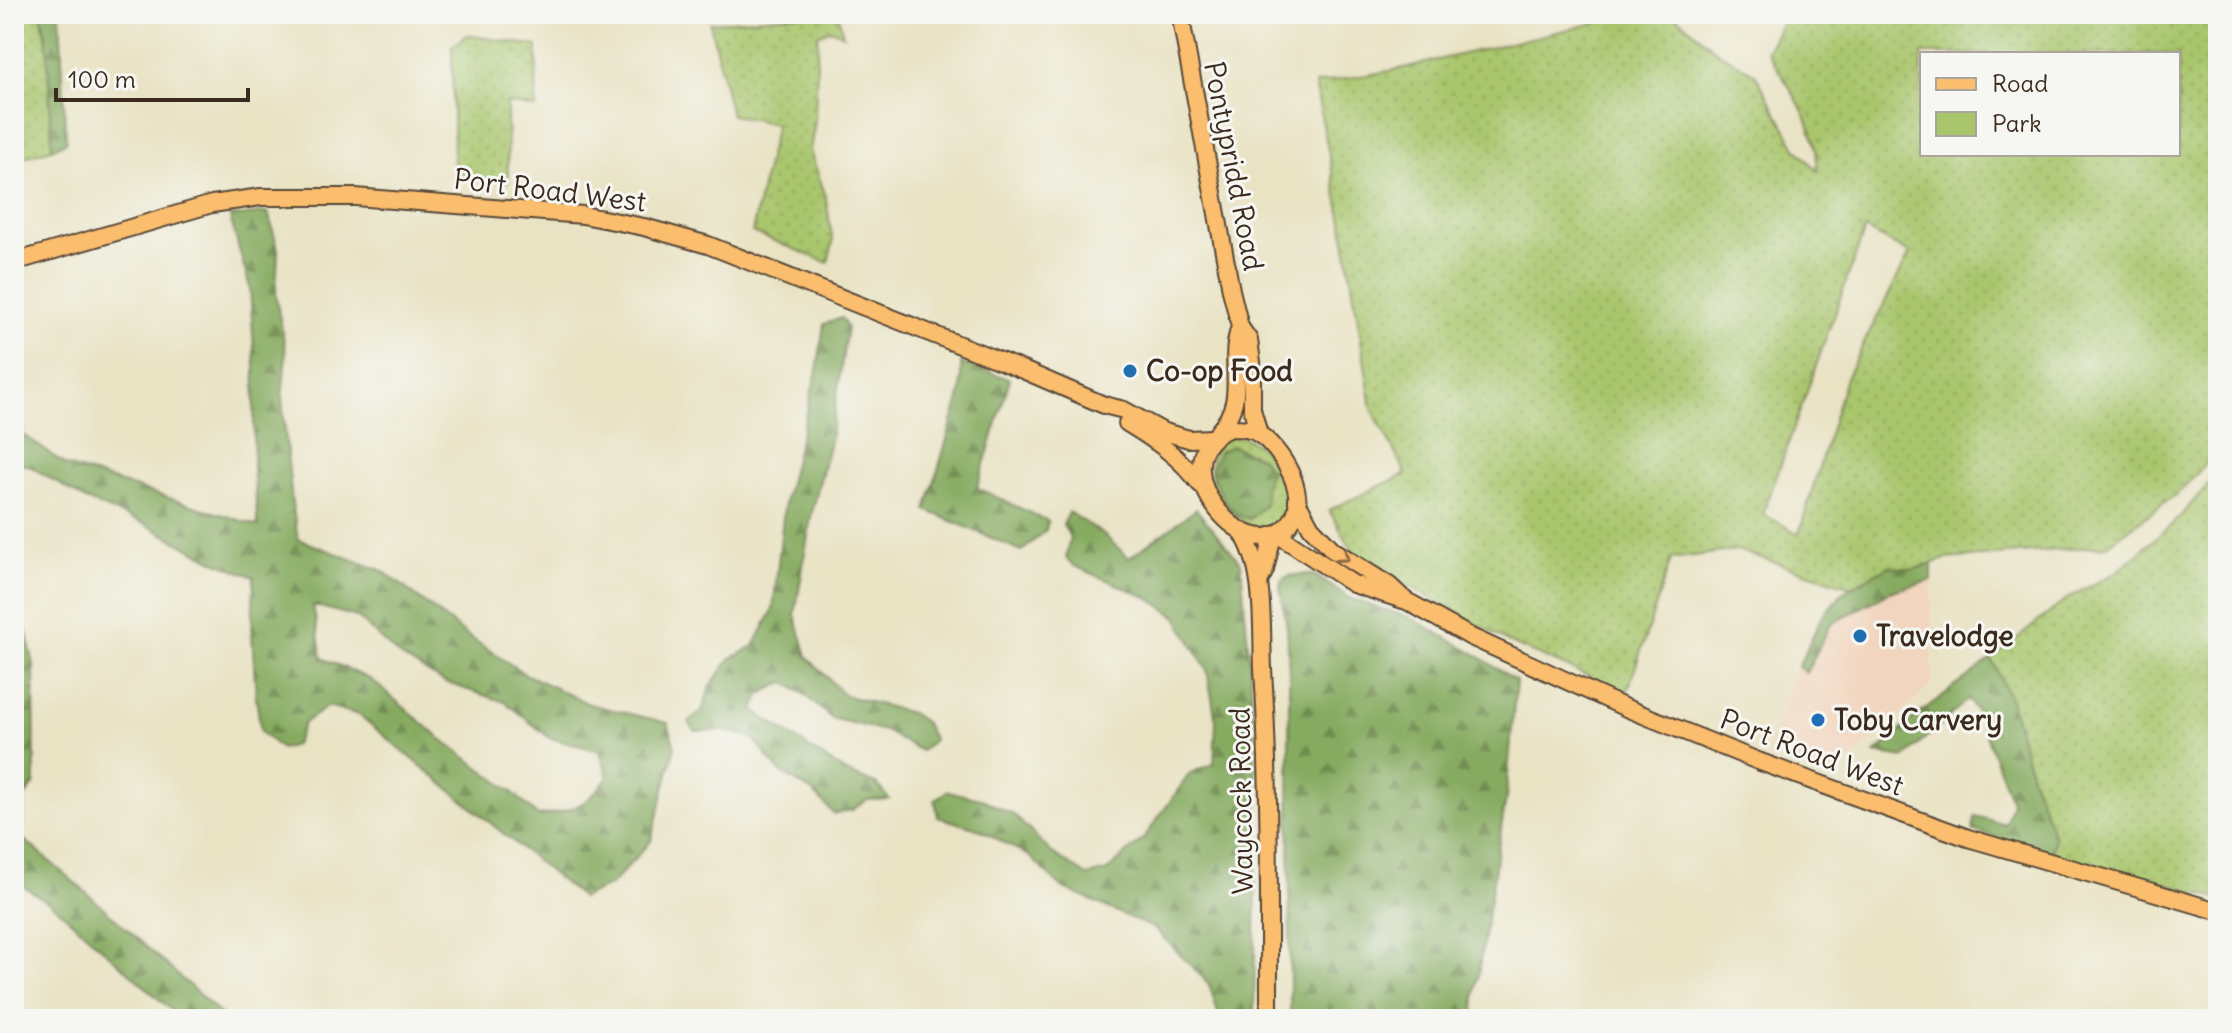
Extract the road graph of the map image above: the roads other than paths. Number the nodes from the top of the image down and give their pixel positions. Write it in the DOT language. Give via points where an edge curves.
graph roads {
  1 [pos="1180,14"];
  2 [pos="14,262"];
  3 [pos="1240,327"];
  4 [pos="1104,405"];
  5 [pos="1259,434"];
  6 [pos="1214,436"];
  7 [pos="1209,496"];
  8 [pos="1297,501"];
  9 [pos="1241,531"];
  10 [pos="1275,535"];
  11 [pos="1259,582"];
  12 [pos="1405,600"];
  13 [pos="2218,911"];
  14 [pos="1269,1019"];
  1 -- 3 [label="main road, Pontypridd Road"];
  2 -- 4 [label="main road, Port Road West" via="212,204 261,197 342,197 583,215 679,235 739,256"];
  3 -- 5 [label="main road, Pontypridd Road" via="1249,340 1252,409"];
  3 -- 6 [label="main road, Pontypridd Road" via="1234,342 1236,400"];
  4 -- 6 [label="main road, Port Road West" via="1177,437"];
  4 -- 7 [label="main road, Port Road West" via="1169,450"];
  5 -- 6 [label="main road" via="1230,428"];
  5 -- 8 [label="main road" via="1282,460"];
  6 -- 7 [label="main road" via="1200,468"];
  7 -- 9 [label="main road"];
  8 -- 10 [label="main road" via="1292,520"];
  8 -- 12 [label="main road, Port Road West, one-way" via="1311,527 1333,550"];
  9 -- 10 [label="main road"];
  9 -- 11 [label="main road, Waycock Road" via="1252,550"];
  10 -- 11 [label="main road, Waycock Road"];
  10 -- 12 [label="main road, Port Road West" via="1353,584"];
  11 -- 14 [label="main road, Waycock Road" via="1268,743"];
  12 -- 13 [label="main road, Port Road West" via="1471,637 1598,695 1758,761 1968,838"];
}
